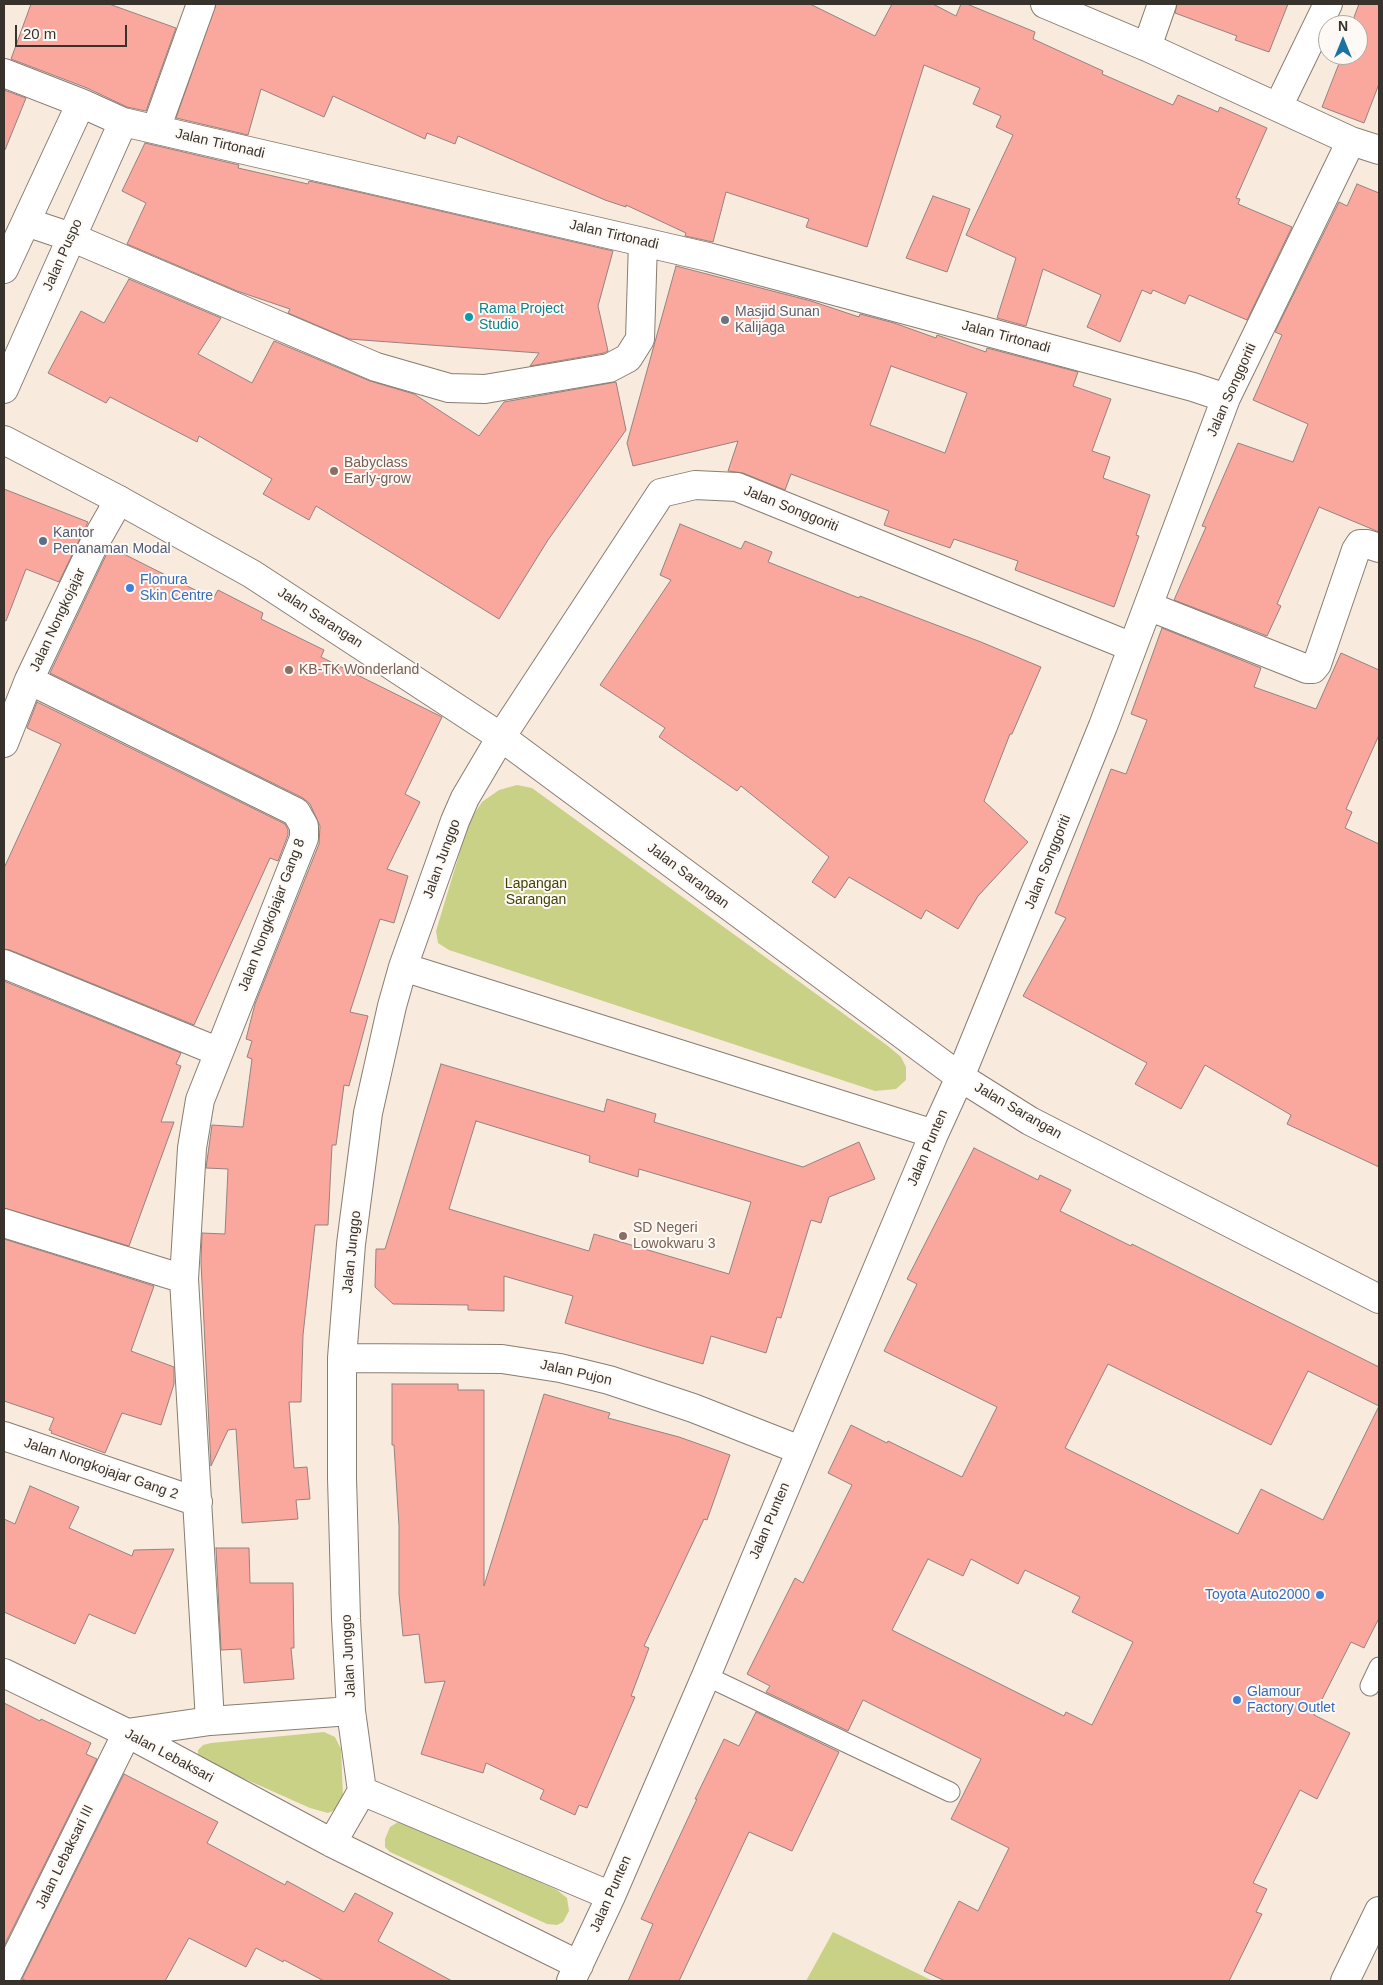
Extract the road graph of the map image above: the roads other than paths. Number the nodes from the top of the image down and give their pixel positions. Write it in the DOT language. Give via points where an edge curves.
graph roads {
  1 [pos="201,4"];
  2 [pos="1045,4"];
  3 [pos="1162,4"];
  4 [pos="1328,4"];
  5 [pos="1147,46"];
  6 [pos="4,73"];
  7 [pos="81,103"];
  8 [pos="1278,107"];
  9 [pos="123,122"];
  10 [pos="156,129"];
  11 [pos="1351,141"];
  12 [pos="1379,150"];
  13 [pos="26,222"];
  14 [pos="72,237"];
  15 [pos="643,242"];
  16 [pos="4,269"];
  17 [pos="4,389"];
  18 [pos="1226,398"];
  19 [pos="4,440"];
  20 [pos="118,500"];
  21 [pos="1379,548"];
  22 [pos="1148,606"];
  23 [pos="1132,647"];
  24 [pos="29,680"];
  25 [pos="501,738"];
  26 [pos="4,743"];
  27 [pos="4,964"];
  28 [pos="404,967"];
  29 [pos="219,1052"];
  30 [pos="960,1077"];
  31 [pos="934,1134"];
  32 [pos="4,1223"];
  33 [pos="184,1279"];
  34 [pos="1379,1299"];
  35 [pos="342,1358"];
  36 [pos="4,1436"];
  37 [pos="800,1450"];
  38 [pos="198,1502"];
  39 [pos="1379,1667"];
  40 [pos="4,1674"];
  41 [pos="706,1676"];
  42 [pos="1370,1686"];
  43 [pos="351,1710"];
  44 [pos="210,1721"];
  45 [pos="127,1733"];
  46 [pos="362,1791"];
  47 [pos="950,1792"];
  48 [pos="332,1843"];
  49 [pos="611,1896"];
  50 [pos="1379,1911"];
  51 [pos="575,1973"];
  52 [pos="4,1981"];
  53 [pos="1345,1981"];
  1 -- 10 [label="street"];
  2 -- 5 [label="street"];
  3 -- 5 [label="street"];
  4 -- 8 [label="street"];
  5 -- 8 [label="street"];
  6 -- 7 [label="street, Jalan Tirtonadi"];
  7 -- 9 [label="street, Jalan Tirtonadi"];
  7 -- 13 [label="street"];
  8 -- 11 [label="street"];
  9 -- 10 [label="street, Jalan Tirtonadi"];
  9 -- 14 [label="street, Jalan Puspo"];
  10 -- 15 [label="street, Jalan Tirtonadi"];
  11 -- 12 [label="street"];
  11 -- 18 [label="street, Jalan Songgoriti"];
  13 -- 14 [label="street"];
  13 -- 16 [label="street"];
  14 -- 15 [label="street" via="376,366 449,388 485,389 609,368 628,358 640,339"];
  14 -- 17 [label="street, Jalan Puspo"];
  15 -- 18 [label="street, Jalan Tirtonadi"];
  18 -- 22 [label="street, Jalan Songgoriti"];
  19 -- 20 [label="street, Jalan Sarangan"];
  20 -- 24 [label="street, Jalan Nongkojajar"];
  20 -- 25 [label="street, Jalan Sarangan" via="252,574"];
  21 -- 22 [label="street" via="1360,544 1356,550 1313,668"];
  22 -- 23 [label="street, Jalan Songgoriti"];
  23 -- 25 [label="street, Jalan Songgoriti" via="737,487 695,485 661,493"];
  23 -- 30 [label="street, Jalan Songgoriti" via="1100,735"];
  24 -- 26 [label="street, Jalan Nongkojajar"];
  24 -- 29 [label="street, Jalan Nongkojajar Gang 8" via="296,812 304,826 304,838"];
  25 -- 28 [label="street, Jalan Junggo" via="455,821"];
  25 -- 30 [label="street, Jalan Sarangan"];
  27 -- 29 [label="street"];
  28 -- 31 [label="street"];
  28 -- 35 [label="street, Jalan Junggo" via="368,1113 351,1244"];
  29 -- 33 [label="street, Jalan Nongkojajar Gang 8" via="198,1109 192,1148"];
  30 -- 31 [label="street, Jalan Punten"];
  30 -- 34 [label="street, Jalan Sarangan" via="1030,1121"];
  31 -- 37 [label="street, Jalan Punten"];
  32 -- 33 [label="street"];
  33 -- 38 [label="street, Jalan Nongkojajar Gang 8"];
  35 -- 37 [label="street, Jalan Pujon" via="502,1359 560,1368 609,1380 693,1408"];
  35 -- 43 [label="street, Jalan Junggo" via="342,1478"];
  36 -- 38 [label="street, Jalan Nongkojajar Gang 2"];
  37 -- 41 [label="street, Jalan Punten"];
  38 -- 44 [label="street, Jalan Nongkojajar Gang 8"];
  39 -- 42 [label="lane"];
  40 -- 45 [label="street, Jalan Lebaksari"];
  41 -- 47 [label="lane"];
  41 -- 49 [label="street, Jalan Punten"];
  43 -- 44 [label="street"];
  43 -- 46 [label="street, Jalan Junggo"];
  44 -- 45 [label="street"];
  45 -- 48 [label="street, Jalan Lebaksari"];
  45 -- 52 [label="street, Jalan Lebaksari III"];
  46 -- 48 [label="street"];
  46 -- 49 [label="street"];
  48 -- 51 [label="street, Jalan Lebaksari"];
  49 -- 51 [label="street, Jalan Punten"];
  50 -- 53 [label="street"];
}
